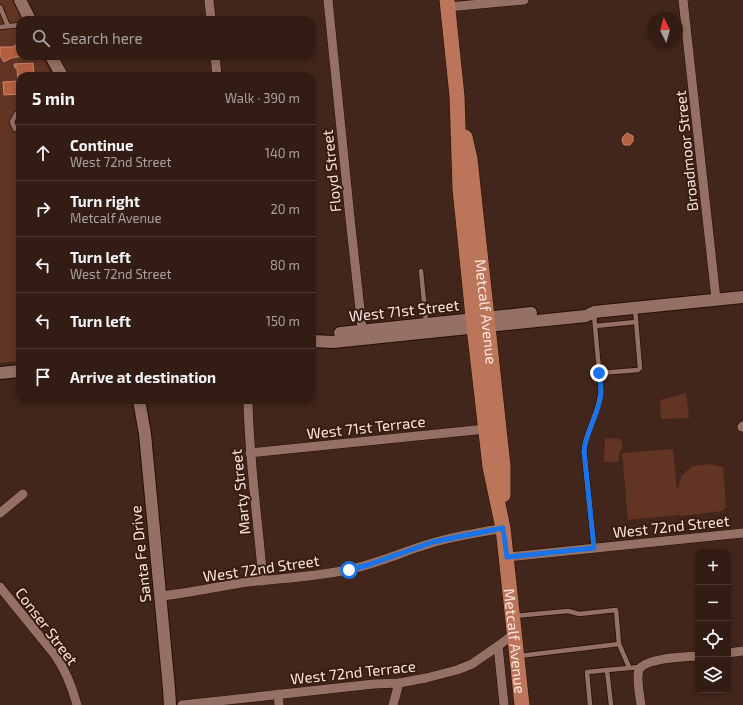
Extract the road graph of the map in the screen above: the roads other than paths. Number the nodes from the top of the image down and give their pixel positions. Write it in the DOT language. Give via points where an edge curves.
graph roads {
  1 [pos="20,0"];
  2 [pos="209,0"];
  3 [pos="328,0"];
  4 [pos="524,0"];
  5 [pos="683,0"];
  6 [pos="448,4"];
  7 [pos="0,7"];
  8 [pos="28,16"];
  9 [pos="211,16"];
  10 [pos="16,25"];
  11 [pos="0,26"];
  12 [pos="8,26"];
  13 [pos="53,60"];
  14 [pos="215,60"];
  15 [pos="60,72"];
  16 [pos="217,72"];
  17 [pos="16,114"];
  18 [pos="16,129"];
  19 [pos="421,271"];
  20 [pos="743,296"];
  21 [pos="716,299"];
  22 [pos="635,308"];
  23 [pos="594,312"];
  24 [pos="636,322"];
  25 [pos="481,323"];
  26 [pos="426,324"];
  27 [pos="595,326"];
  28 [pos="363,335"];
  29 [pos="316,341"];
  30 [pos="16,371"];
  31 [pos="0,373"];
  32 [pos="599,373"];
  33 [pos="140,404"];
  34 [pos="248,404"];
  35 [pos="486,429"];
  36 [pos="250,453"];
  37 [pos="23,494"];
  38 [pos="0,513"];
  39 [pos="503,528"];
  40 [pos="743,533"];
  41 [pos="594,548"];
  42 [pos="507,557"];
  43 [pos="263,581"];
  44 [pos="0,586"];
  45 [pos="161,596"];
  46 [pos="513,616"];
  47 [pos="515,633"];
  48 [pos="619,644"];
  49 [pos="498,646"];
  50 [pos="743,651"];
  51 [pos="731,653"];
  52 [pos="517,656"];
  53 [pos="695,656"];
  54 [pos="629,667"];
  55 [pos="641,667"];
  56 [pos="607,670"];
  57 [pos="399,684"];
  58 [pos="278,694"];
  59 [pos="78,705"];
  60 [pos="170,705"];
  61 [pos="182,705"];
  62 [pos="279,705"];
  63 [pos="393,705"];
  64 [pos="504,705"];
  65 [pos="522,705"];
  66 [pos="590,705"];
  67 [pos="610,705"];
  68 [pos="641,705"];
  1 -- 8 [label="street"];
  2 -- 9 [label="street"];
  3 -- 28 [label="street, Floyd Street"];
  4 -- 6 [label="street"];
  5 -- 21 [label="street, Broadmoor Street"];
  6 -- 25 [label="main road, Metcalf Avenue" via="457,96 470,159"];
  7 -- 12 [label="lane"];
  10 -- 12 [label="lane"];
  11 -- 12 [label="lane"];
  13 -- 15 [label="street"];
  14 -- 16 [label="street"];
  17 -- 18 [label="lane" via="12,122"];
  19 -- 26 [label="lane"];
  20 -- 21 [label="street, West 71st Street"];
  21 -- 22 [label="street, West 71st Street"];
  22 -- 23 [label="street, West 71st Street"];
  22 -- 24 [label="lane"];
  23 -- 25 [label="street, West 71st Street" via="586,316"];
  23 -- 27 [label="lane"];
  24 -- 27 [label="lane"];
  24 -- 32 [label="lane" via="640,367 638,370"];
  25 -- 26 [label="street, West 71st Street"];
  25 -- 28 [label="street, West 71st Street"];
  25 -- 35 [label="main road, Metcalf Avenue"];
  25 -- 39 [label="main road, Metcalf Avenue" via="503,466"];
  26 -- 28 [label="street, West 71st Street"];
  27 -- 32 [label="lane"];
  28 -- 29 [label="street, West 71st Street" via="333,342"];
  30 -- 31 [label="street"];
  32 -- 41 [label="lane" via="600,400 584,451"];
  33 -- 45 [label="street, Santa Fe Drive"];
  34 -- 36 [label="street, Marty Street"];
  35 -- 36 [label="street, West 71st Terrace"];
  35 -- 39 [label="main road, Metcalf Avenue" via="490,467"];
  36 -- 43 [label="street, Marty Street"];
  37 -- 38 [label="street"];
  39 -- 42 [label="main road, Metcalf Avenue"];
  39 -- 43 [label="street, West 72nd Street" via="433,542 349,570"];
  40 -- 41 [label="street, West 72nd Street"];
  41 -- 42 [label="street, West 72nd Street"];
  42 -- 46 [label="main road, Metcalf Avenue"];
  43 -- 45 [label="street, West 72nd Street"];
  44 -- 59 [label="street, Conser Street" via="61,664"];
  45 -- 60 [label="street, Santa Fe Drive"];
  46 -- 47 [label="main road, Metcalf Avenue"];
  46 -- 48 [label="lane" via="616,610"];
  47 -- 49 [label="street, West 72nd Terrace"];
  47 -- 52 [label="main road, Metcalf Avenue"];
  48 -- 52 [label="lane"];
  48 -- 54 [label="lane"];
  49 -- 57 [label="street, West 72nd Terrace" via="472,664 457,670"];
  49 -- 64 [label="street"];
  50 -- 51 [label="street"];
  52 -- 65 [label="main road, Metcalf Avenue"];
  53 -- 55 [label="street" via="653,661"];
  54 -- 55 [label="lane"];
  54 -- 56 [label="lane"];
  55 -- 68 [label="street" via="638,671"];
  56 -- 66 [label="lane" via="587,672"];
  56 -- 67 [label="lane"];
  57 -- 58 [label="street, West 72nd Terrace" via="374,684"];
  57 -- 63 [label="street"];
  58 -- 61 [label="street, West 72nd Terrace"];
  58 -- 62 [label="street"];
}
